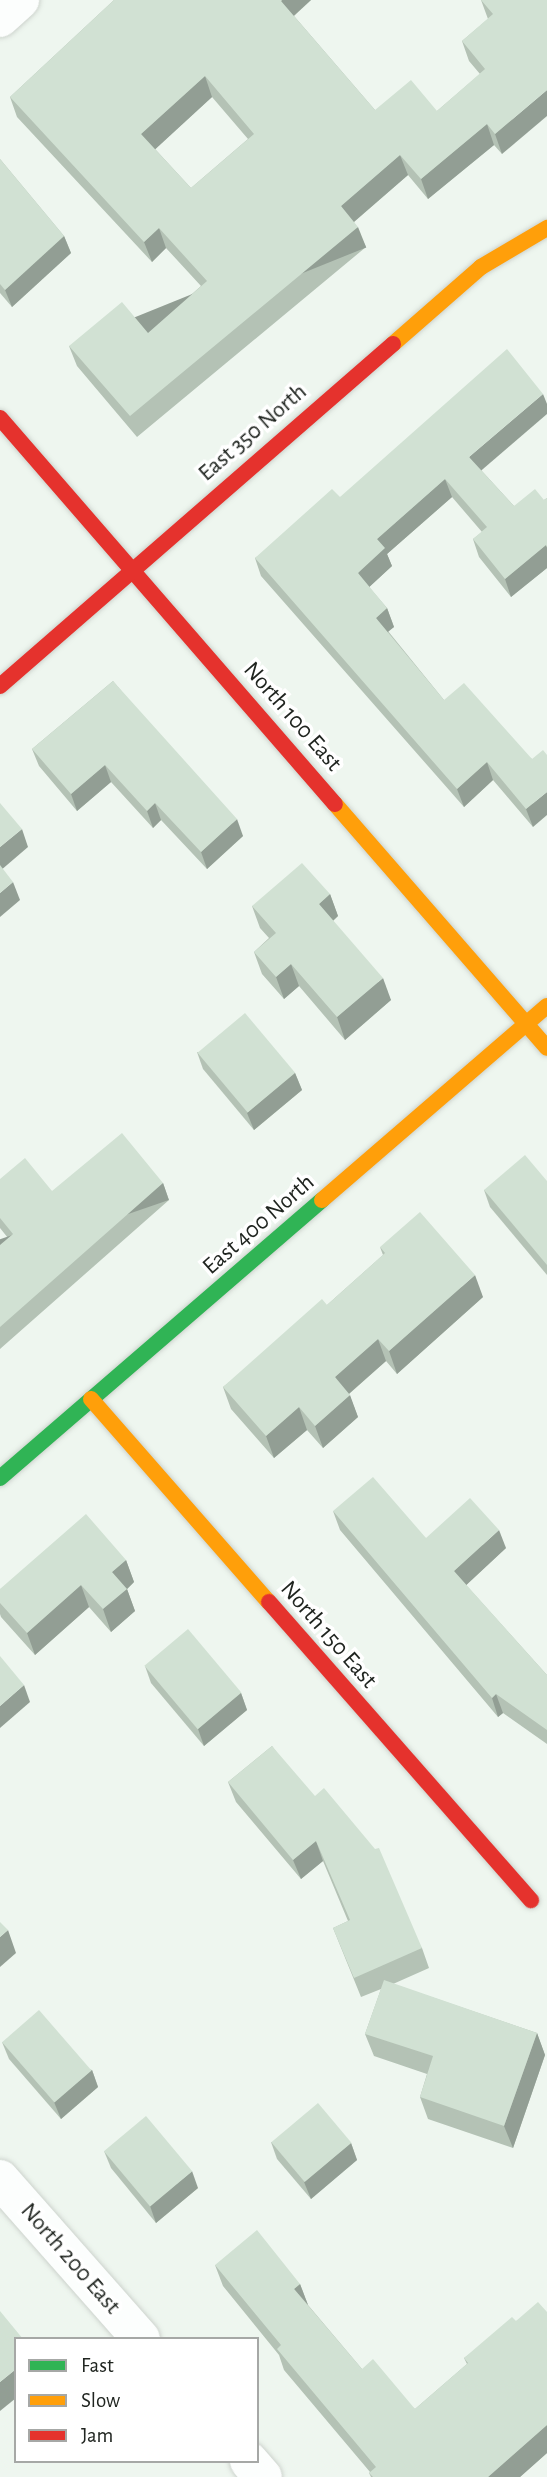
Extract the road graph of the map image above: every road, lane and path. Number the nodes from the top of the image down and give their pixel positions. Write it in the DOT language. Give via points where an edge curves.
graph roads {
  1 [pos="20,0"];
  2 [pos="0,18"];
  3 [pos="547,228"];
  4 [pos="0,418"];
  5 [pos="132,568"];
  6 [pos="0,686"];
  7 [pos="547,1006"];
  8 [pos="526,1024"];
  9 [pos="547,1048"];
  10 [pos="91,1399"];
  11 [pos="0,1478"];
  12 [pos="531,1900"];
  13 [pos="0,2179"];
  14 [pos="139,2337"];
  15 [pos="251,2463"];
  16 [pos="263,2477"];
  1 -- 2 [label="street"];
  3 -- 5 [label="street, East 350 North" via="481,267"];
  4 -- 5 [label="street, North 100 East"];
  5 -- 6 [label="street, East 350 North"];
  5 -- 8 [label="street, North 100 East"];
  7 -- 8 [label="street, East 400 North"];
  8 -- 9 [label="street, North 100 East"];
  8 -- 10 [label="street, East 400 North"];
  10 -- 11 [label="street, East 400 North"];
  10 -- 12 [label="street, North 150 East"];
  13 -- 14 [label="street, North 200 East"];
  15 -- 16 [label="street"];
}
